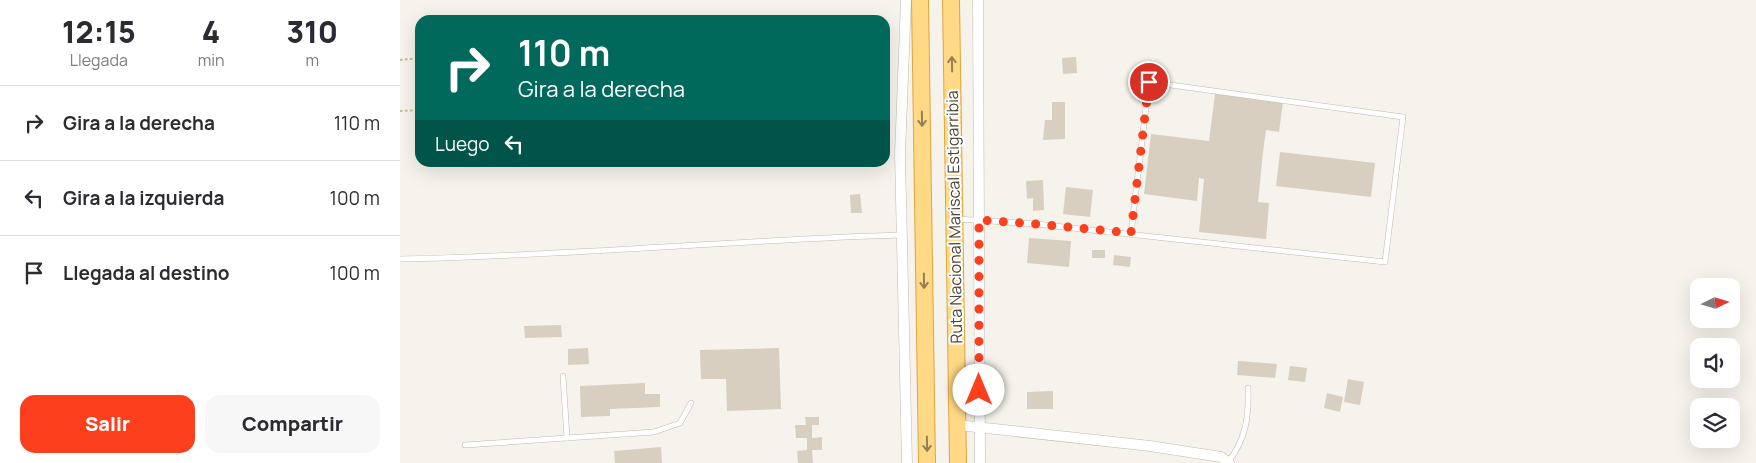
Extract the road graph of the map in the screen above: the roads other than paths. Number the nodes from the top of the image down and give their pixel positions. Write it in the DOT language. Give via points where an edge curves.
graph roads {
  1 [pos="906,0"];
  2 [pos="920,0"];
  3 [pos="951,0"];
  4 [pos="978,0"];
  5 [pos="954,219"];
  6 [pos="979,220"];
  7 [pos="1131,233"];
  8 [pos="901,235"];
  9 [pos="400,259"];
  10 [pos="563,376"];
  11 [pos="1248,388"];
  12 [pos="691,403"];
  13 [pos="958,425"];
  14 [pos="979,428"];
  15 [pos="567,438"];
  16 [pos="465,445"];
  17 [pos="907,463"];
  18 [pos="927,463"];
  19 [pos="958,463"];
  20 [pos="980,463"];
  21 [pos="1229,463"];
  1 -- 8 [label="street" via="900,154"];
  2 -- 18 [label="highway, Ruta Nacional Mariscal Estigarribia, one-way"];
  5 -- 3 [label="highway, Ruta Nacional Mariscal Estigarribia, one-way"];
  4 -- 6 [label="street"];
  5 -- 6 [label="lane"];
  5 -- 13 [label="highway, Ruta Nacional Mariscal Estigarribia"];
  6 -- 7 [label="lane"];
  6 -- 14 [label="street"];
  7 -- 7 [label="lane" via="1149,82 1402,117 1385,262"];
  8 -- 9 [label="lane"];
  8 -- 17 [label="street"];
  10 -- 15 [label="lane"];
  11 -- 21 [label="lane" via="1249,414 1237,451"];
  12 -- 15 [label="lane" via="680,423 654,432"];
  13 -- 14 [label="street"];
  13 -- 19 [label="highway, Ruta Nacional Mariscal Estigarribia"];
  14 -- 20 [label="street"];
  14 -- 21 [label="street" via="1150,446 1221,457"];
  15 -- 16 [label="lane"];
}
